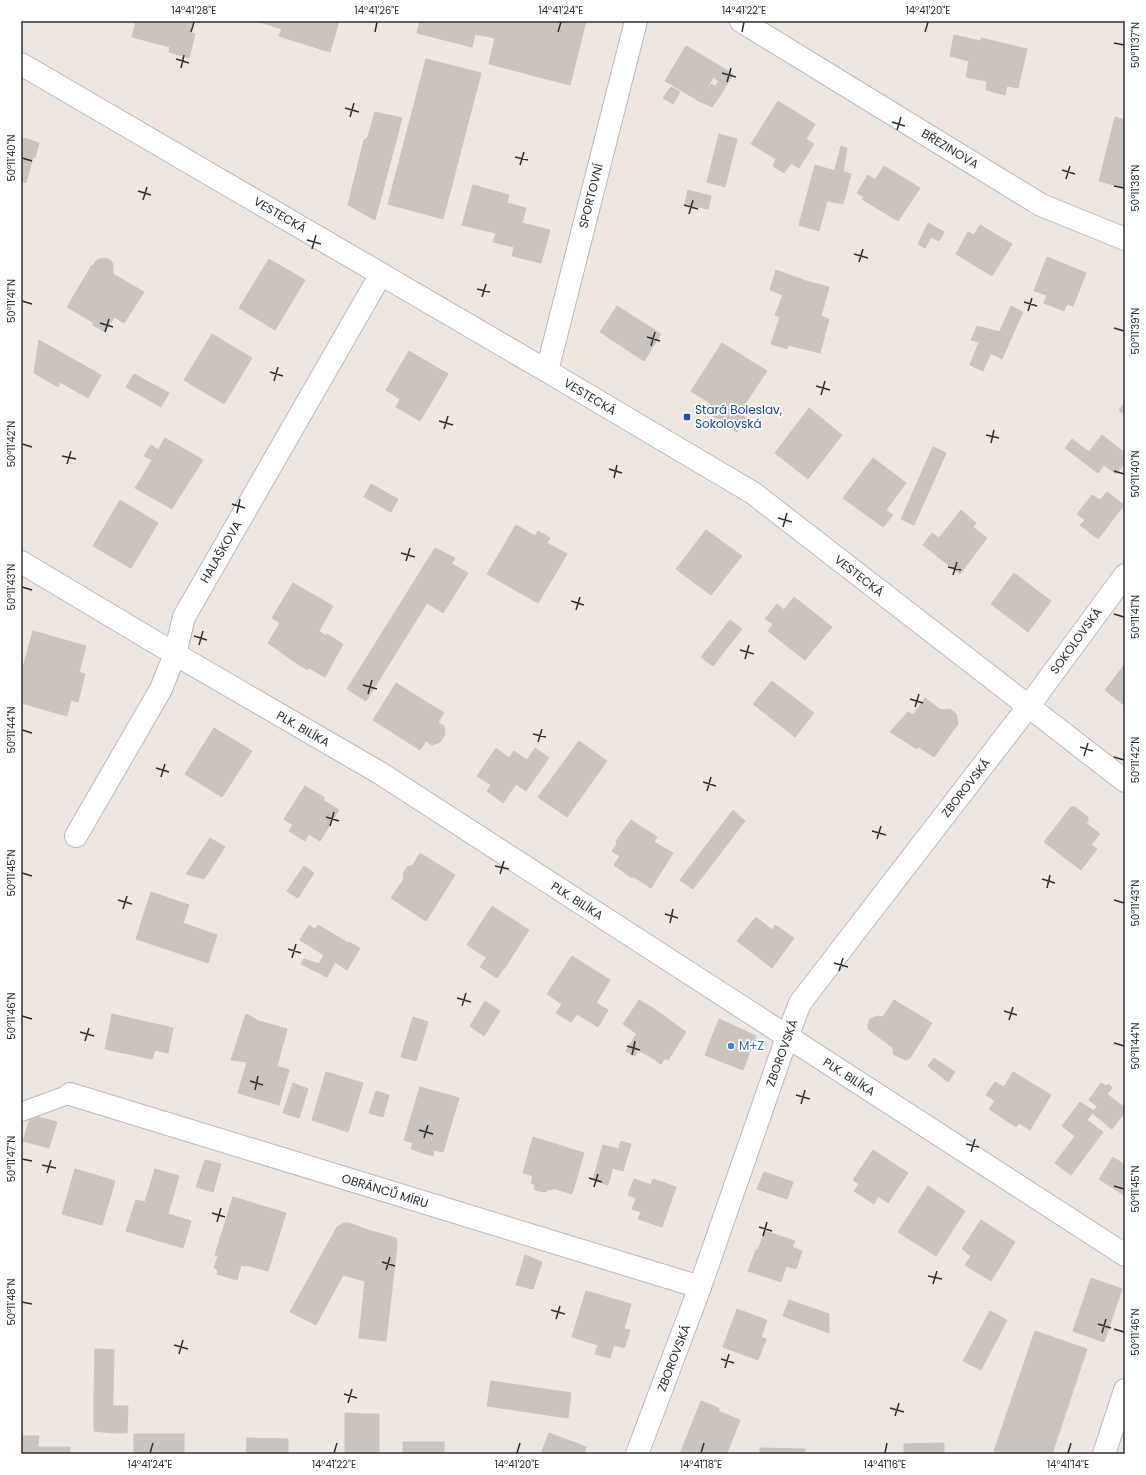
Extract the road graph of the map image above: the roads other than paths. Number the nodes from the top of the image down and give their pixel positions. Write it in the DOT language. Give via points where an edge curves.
graph roads {
  1 [pos="636,21"];
  2 [pos="740,21"];
  3 [pos="21,64"];
  4 [pos="1125,239"];
  5 [pos="381,274"];
  6 [pos="547,371"];
  7 [pos="21,562"];
  8 [pos="1125,575"];
  9 [pos="175,654"];
  10 [pos="1028,707"];
  11 [pos="1125,781"];
  12 [pos="76,836"];
  13 [pos="787,1037"];
  14 [pos="70,1094"];
  15 [pos="21,1112"];
  16 [pos="1125,1255"];
  17 [pos="700,1287"];
  18 [pos="1125,1390"];
  19 [pos="637,1454"];
  20 [pos="1104,1454"];
  1 -- 6 [label="street, SPORTOVNÍ"];
  2 -- 4 [label="street, BŘEZINOVA" via="1041,205"];
  3 -- 5 [label="street, VESTECKÁ"];
  5 -- 6 [label="street, VESTECKÁ"];
  5 -- 9 [label="street, HALAŠKOVA" via="184,617"];
  6 -- 10 [label="street, VESTECKÁ" via="753,494"];
  7 -- 9 [label="street, PLK. BILÍKA"];
  8 -- 10 [label="street, SOKOLOVSKÁ"];
  9 -- 12 [label="street, HALAŠKOVA" via="161,689"];
  9 -- 13 [label="street, PLK. BILÍKA" via="380,773"];
  10 -- 11 [label="street, VESTECKÁ"];
  10 -- 13 [label="street, ZBOROVSKÁ" via="800,1003"];
  13 -- 16 [label="street, PLK. BILÍKA"];
  13 -- 17 [label="street, ZBOROVSKÁ"];
  14 -- 15 [label="lane"];
  14 -- 17 [label="street, OBRÁNCŮ MÍRU"];
  17 -- 19 [label="street, ZBOROVSKÁ"];
  18 -- 20 [label="street"];
}
